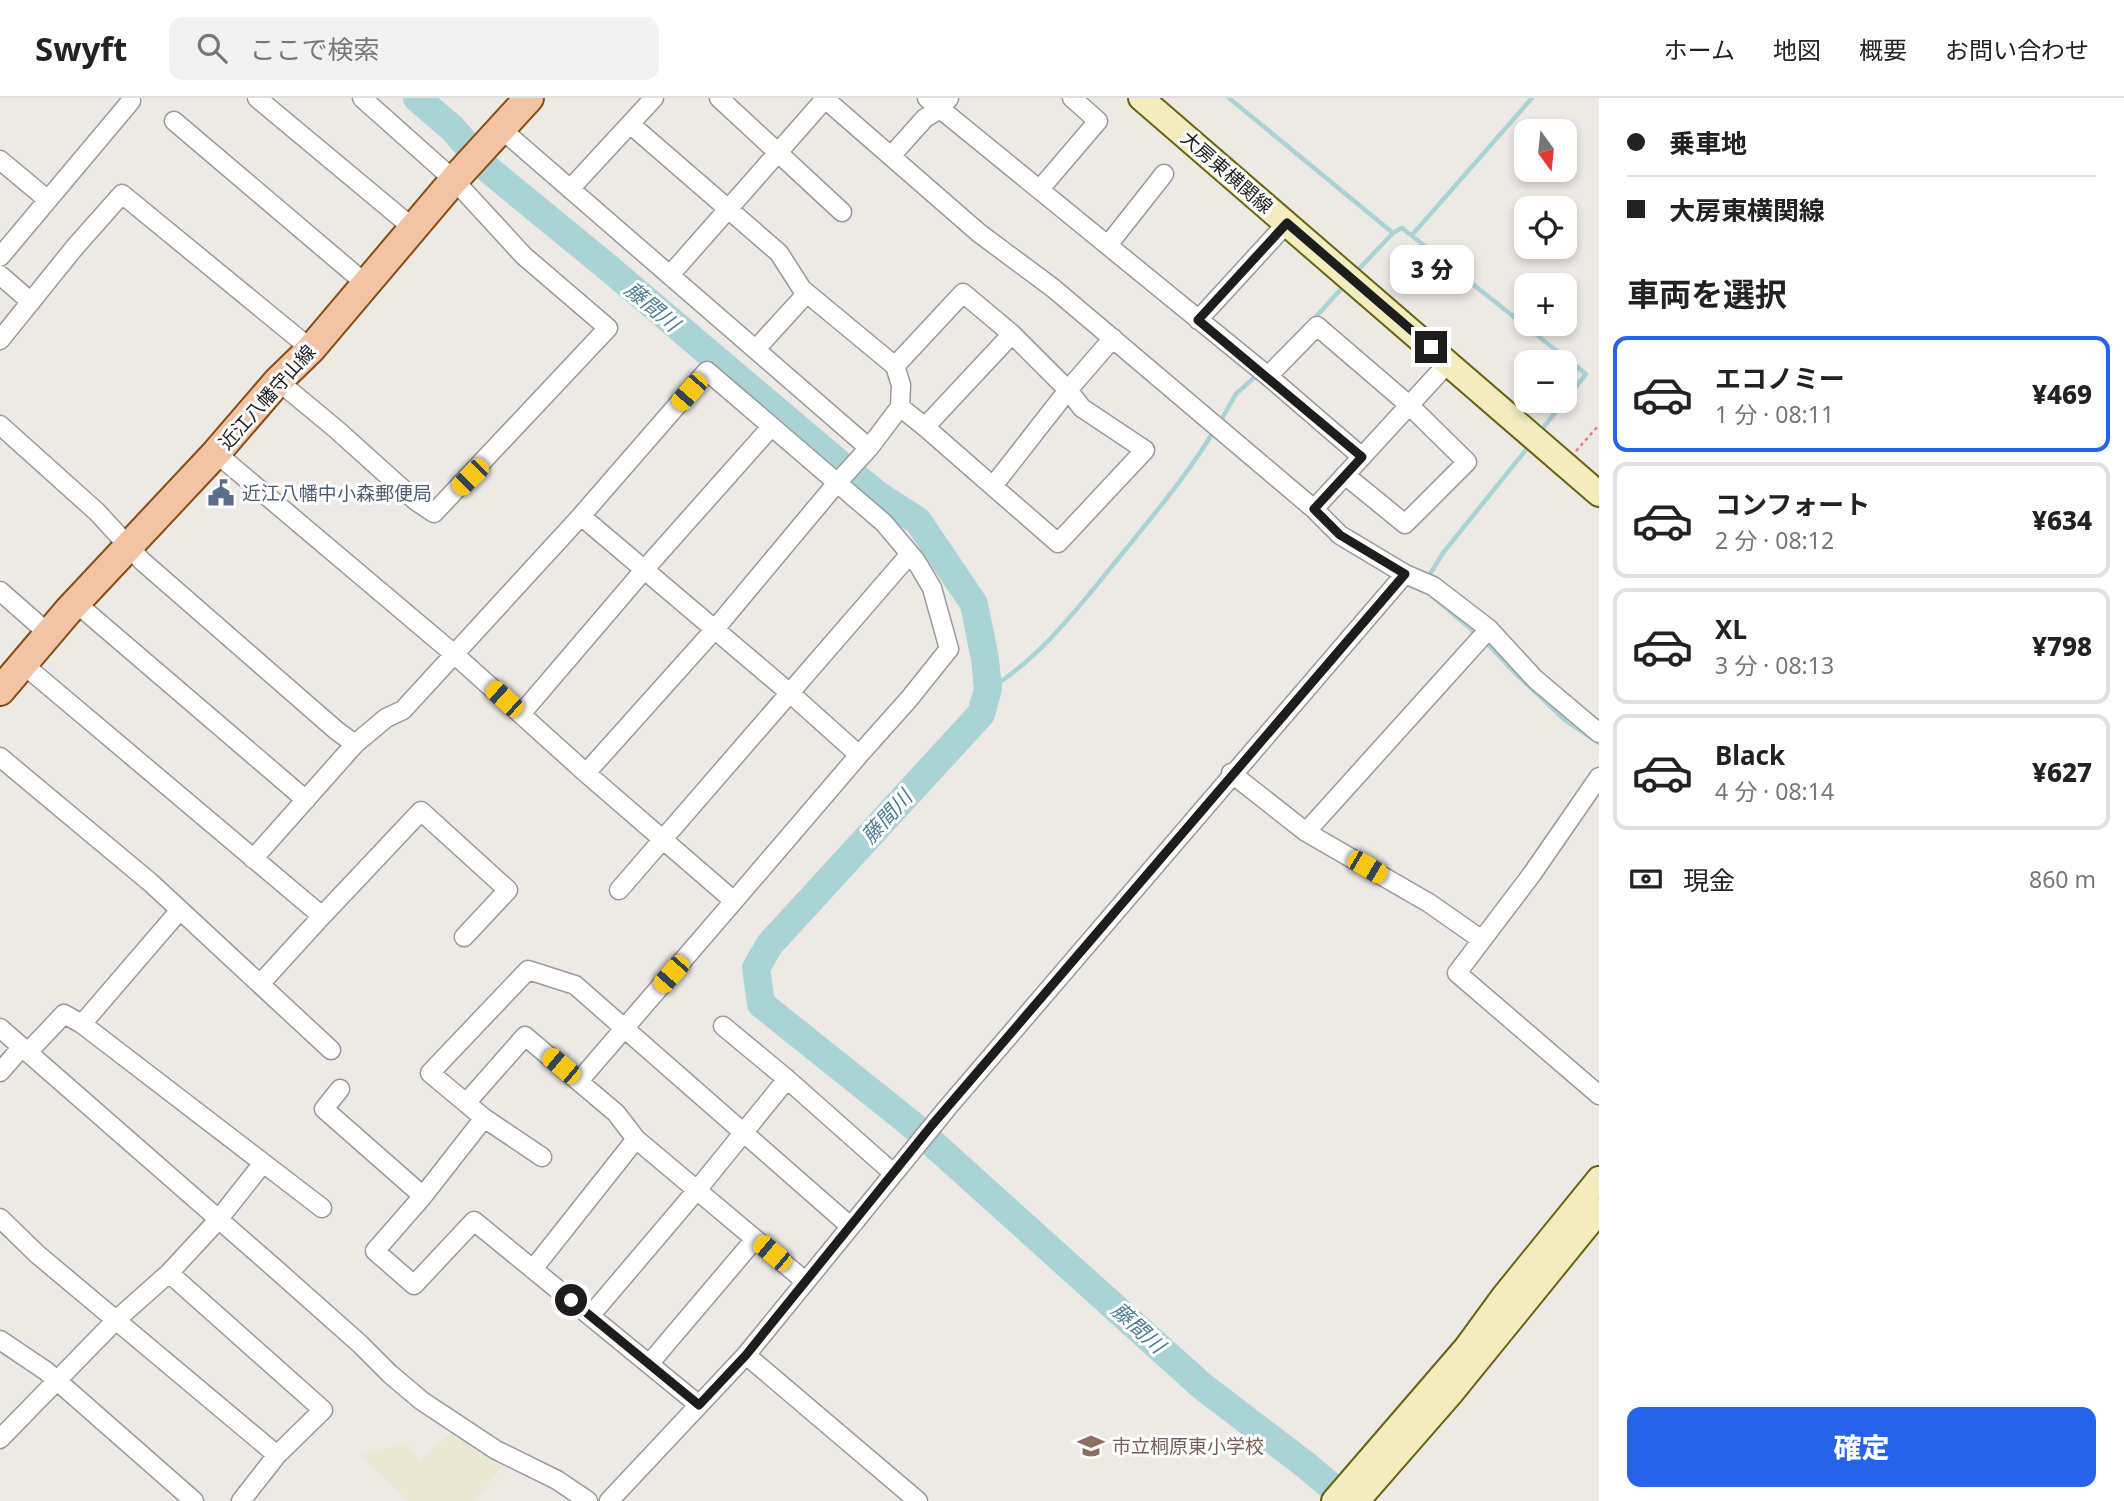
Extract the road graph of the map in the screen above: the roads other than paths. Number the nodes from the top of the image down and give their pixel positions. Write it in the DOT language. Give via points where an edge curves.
graph roads {
  1 [pos="257,98"];
  2 [pos="362,98"];
  3 [pos="529,98"];
  4 [pos="654,98"];
  5 [pos="719,98"];
  6 [pos="1072,98"];
  7 [pos="1142,98"];
  8 [pos="130,99"];
  9 [pos="824,99"];
  10 [pos="939,102"];
  11 [pos="174,121"];
  12 [pos="630,124"];
  13 [pos="500,128"];
  14 [pos="779,152"];
  15 [pos="891,156"];
  16 [pos="0,160"];
  17 [pos="1164,174"];
  18 [pos="454,180"];
  19 [pos="570,189"];
  20 [pos="1040,189"];
  21 [pos="48,200"];
  22 [pos="727,211"];
  23 [pos="842,212"];
  24 [pos="1287,223"];
  25 [pos="413,228"];
  26 [pos="1108,245"];
  27 [pos="0,257"];
  28 [pos="0,275"];
  29 [pos="670,275"];
  30 [pos="366,284"];
  31 [pos="807,293"];
  32 [pos="31,302"];
  33 [pos="1198,320"];
  34 [pos="1012,334"];
  35 [pos="1113,338"];
  36 [pos="0,340"];
  37 [pos="311,349"];
  38 [pos="756,349"];
  39 [pos="1448,363"];
  40 [pos="895,366"];
  41 [pos="1268,376"];
  42 [pos="278,381"];
  43 [pos="1068,390"];
  44 [pos="1409,405"];
  45 [pos="900,407"];
  46 [pos="0,425"];
  47 [pos="925,426"];
  48 [pos="771,427"];
  49 [pos="869,448"];
  50 [pos="216,453"];
  51 [pos="1362,457"];
  52 [pos="1345,475"];
  53 [pos="836,484"];
  54 [pos="993,486"];
  55 [pos="1599,494"];
  56 [pos="1314,509"];
  57 [pos="582,516"];
  58 [pos="130,547"];
  59 [pos="910,554"];
  60 [pos="644,570"];
  61 [pos="1405,574"];
  62 [pos="0,591"];
  63 [pos="76,603"];
  64 [pos="715,629"];
  65 [pos="50,635"];
  66 [pos="1483,635"];
  67 [pos="454,654"];
  68 [pos="24,665"];
  69 [pos="0,691"];
  70 [pos="791,694"];
  71 [pos="521,714"];
  72 [pos="1599,733"];
  73 [pos="355,744"];
  74 [pos="859,755"];
  75 [pos="0,757"];
  76 [pos="586,773"];
  77 [pos="1231,774"];
  78 [pos="1599,777"];
  79 [pos="306,800"];
  80 [pos="1306,832"];
  81 [pos="662,838"];
  82 [pos="253,859"];
  83 [pos="618,890"];
  84 [pos="734,901"];
  85 [pos="180,910"];
  86 [pos="321,916"];
  87 [pos="464,936"];
  88 [pos="1482,940"];
  89 [pos="260,984"];
  90 [pos="82,1024"];
  91 [pos="723,1026"];
  92 [pos="0,1028"];
  93 [pos="623,1028"];
  94 [pos="25,1049"];
  95 [pos="331,1051"];
  96 [pos="0,1072"];
  97 [pos="787,1079"];
  98 [pos="579,1081"];
  99 [pos="340,1089"];
  100 [pos="1599,1095"];
  101 [pos="466,1102"];
  102 [pos="484,1118"];
  103 [pos="743,1134"];
  104 [pos="636,1139"];
  105 [pos="542,1157"];
  106 [pos="263,1163"];
  107 [pos="897,1167"];
  108 [pos="1599,1179"];
  109 [pos="698,1191"];
  110 [pos="423,1196"];
  111 [pos="322,1208"];
  112 [pos="1599,1211"];
  113 [pos="0,1218"];
  114 [pos="218,1220"];
  115 [pos="850,1226"];
  116 [pos="755,1239"];
  117 [pos="533,1269"];
  118 [pos="169,1273"];
  119 [pos="805,1281"];
  120 [pos="590,1316"];
  121 [pos="116,1320"];
  122 [pos="0,1340"];
  123 [pos="746,1355"];
  124 [pos="649,1364"];
  125 [pos="55,1380"];
  126 [pos="699,1405"];
  127 [pos="0,1439"];
  128 [pos="277,1455"];
  129 [pos="1363,1486"];
  130 [pos="194,1501"];
  131 [pos="241,1501"];
  132 [pos="588,1501"];
  133 [pos="609,1501"];
  134 [pos="918,1501"];
  135 [pos="1334,1501"];
  1 -- 25 [label="street"];
  2 -- 18 [label="street"];
  3 -- 13 [label="main road, 近江八幡守山線"];
  4 -- 12 [label="street"];
  5 -- 14 [label="street"];
  6 -- 20 [label="street" via="1098,121"];
  7 -- 24 [label="street, 大房東横関線"];
  8 -- 21 [label="street"];
  9 -- 14 [label="street"];
  9 -- 15 [label="street"];
  10 -- 15 [label="street"];
  10 -- 20 [label="street"];
  11 -- 30 [label="street"];
  12 -- 19 [label="street"];
  12 -- 22 [label="street"];
  13 -- 18 [label="main road, 近江八幡守山線"];
  13 -- 19 [label="street"];
  14 -- 22 [label="street"];
  14 -- 23 [label="street"];
  15 -- 35 [label="street" via="979,233"];
  16 -- 21 [label="street"];
  17 -- 26 [label="street"];
  18 -- 25 [label="main road, 近江八幡守山線"];
  18 -- 42 [label="street" via="524,256 608,328 434,513"];
  19 -- 29 [label="street"];
  20 -- 26 [label="street"];
  21 -- 27 [label="street"];
  22 -- 29 [label="street"];
  22 -- 31 [label="street" via="779,253"];
  24 -- 33 [label="street"];
  24 -- 39 [label="street, 大房東横関線"];
  25 -- 30 [label="main road, 近江八幡守山線"];
  26 -- 33 [label="street"];
  28 -- 32 [label="street"];
  29 -- 38 [label="street"];
  30 -- 37 [label="main road, 近江八幡守山線"];
  31 -- 38 [label="street"];
  31 -- 40 [label="street"];
  32 -- 36 [label="street"];
  32 -- 37 [label="street" via="122,194"];
  33 -- 41 [label="street"];
  34 -- 40 [label="street" via="963,293"];
  34 -- 43 [label="street"];
  34 -- 47 [label="street"];
  35 -- 43 [label="street"];
  35 -- 56 [label="street"];
  37 -- 42 [label="main road, 近江八幡守山線"];
  38 -- 49 [label="street"];
  39 -- 44 [label="street"];
  39 -- 55 [label="street, 大房東横関線"];
  40 -- 45 [label="street" via="901,385"];
  41 -- 44 [label="street" via="1317,326"];
  41 -- 51 [label="street"];
  42 -- 50 [label="main road, 近江八幡守山線"];
  43 -- 54 [label="street"];
  43 -- 54 [label="street" via="1082,408 1145,450 1058,543"];
  44 -- 51 [label="street"];
  44 -- 52 [label="street" via="1467,461 1405,524"];
  45 -- 47 [label="street"];
  45 -- 49 [label="street"];
  46 -- 58 [label="street"];
  47 -- 54 [label="street"];
  48 -- 53 [label="street"];
  48 -- 57 [label="street" via="706,371"];
  48 -- 60 [label="street"];
  49 -- 53 [label="street"];
  50 -- 58 [label="main road, 近江八幡守山線"];
  50 -- 67 [label="street"];
  51 -- 52 [label="street"];
  52 -- 56 [label="street"];
  53 -- 59 [label="street" via="884,523"];
  53 -- 64 [label="street"];
  56 -- 61 [label="street" via="1340,535"];
  57 -- 60 [label="street"];
  57 -- 67 [label="street"];
  58 -- 63 [label="main road, 近江八幡守山線"];
  58 -- 73 [label="street"];
  59 -- 70 [label="street"];
  59 -- 74 [label="street" via="932,588 948,649"];
  60 -- 64 [label="street"];
  60 -- 71 [label="street"];
  61 -- 66 [label="street" via="1433,586"];
  61 -- 77 [label="street"];
  62 -- 65 [label="street"];
  63 -- 65 [label="main road, 近江八幡守山線"];
  63 -- 79 [label="street"];
  64 -- 70 [label="street"];
  64 -- 76 [label="street"];
  65 -- 68 [label="main road, 近江八幡守山線"];
  66 -- 72 [label="street"];
  66 -- 80 [label="street"];
  67 -- 71 [label="street"];
  67 -- 73 [label="street" via="403,710"];
  68 -- 69 [label="main road, 近江八幡守山線"];
  68 -- 82 [label="street"];
  70 -- 74 [label="street"];
  70 -- 81 [label="street"];
  71 -- 76 [label="street"];
  73 -- 79 [label="street"];
  74 -- 84 [label="street"];
  75 -- 85 [label="street"];
  76 -- 81 [label="street"];
  77 -- 80 [label="street"];
  77 -- 107 [label="street"];
  78 -- 88 [label="street"];
  79 -- 82 [label="street"];
  80 -- 88 [label="street" via="1429,903"];
  81 -- 83 [label="street"];
  81 -- 84 [label="street"];
  82 -- 86 [label="street"];
  84 -- 93 [label="street"];
  85 -- 89 [label="street"];
  85 -- 90 [label="street"];
  86 -- 87 [label="street" via="421,811 508,890"];
  86 -- 89 [label="street"];
  88 -- 100 [label="street" via="1457,973"];
  89 -- 95 [label="street"];
  90 -- 94 [label="street" via="64,1014"];
  90 -- 106 [label="street"];
  91 -- 97 [label="street"];
  92 -- 94 [label="street"];
  93 -- 98 [label="street"];
  93 -- 101 [label="street" via="575,985 528,970 430,1073"];
  93 -- 103 [label="street"];
  94 -- 96 [label="street"];
  94 -- 114 [label="street"];
  97 -- 103 [label="street"];
  97 -- 107 [label="street"];
  98 -- 101 [label="street" via="525,1036"];
  98 -- 104 [label="street" via="616,1112"];
  99 -- 110 [label="street" via="324,1109"];
  101 -- 102 [label="street"];
  102 -- 105 [label="street"];
  102 -- 110 [label="street"];
  103 -- 109 [label="street"];
  103 -- 115 [label="street"];
  104 -- 109 [label="street"];
  104 -- 117 [label="street"];
  106 -- 111 [label="street"];
  106 -- 114 [label="street"];
  107 -- 115 [label="street"];
  108 -- 129 [label="street"];
  109 -- 116 [label="street"];
  109 -- 120 [label="street"];
  110 -- 117 [label="street" via="376,1251 414,1285 474,1221"];
  112 -- 129 [label="street" via="1486,1350"];
  113 -- 121 [label="street"];
  114 -- 118 [label="street"];
  114 -- 132 [label="street" via="422,1401 496,1450 557,1479"];
  115 -- 119 [label="street"];
  116 -- 119 [label="street"];
  116 -- 124 [label="street"];
  117 -- 120 [label="street"];
  118 -- 121 [label="street"];
  118 -- 128 [label="street" via="323,1410"];
  119 -- 123 [label="street"];
  120 -- 124 [label="street"];
  121 -- 125 [label="street"];
  121 -- 128 [label="street"];
  122 -- 125 [label="street"];
  123 -- 126 [label="street"];
  123 -- 134 [label="street"];
  124 -- 126 [label="street"];
  125 -- 127 [label="street"];
  125 -- 130 [label="street"];
  126 -- 133 [label="street"];
  128 -- 131 [label="street"];
  129 -- 135 [label="street"];
}
